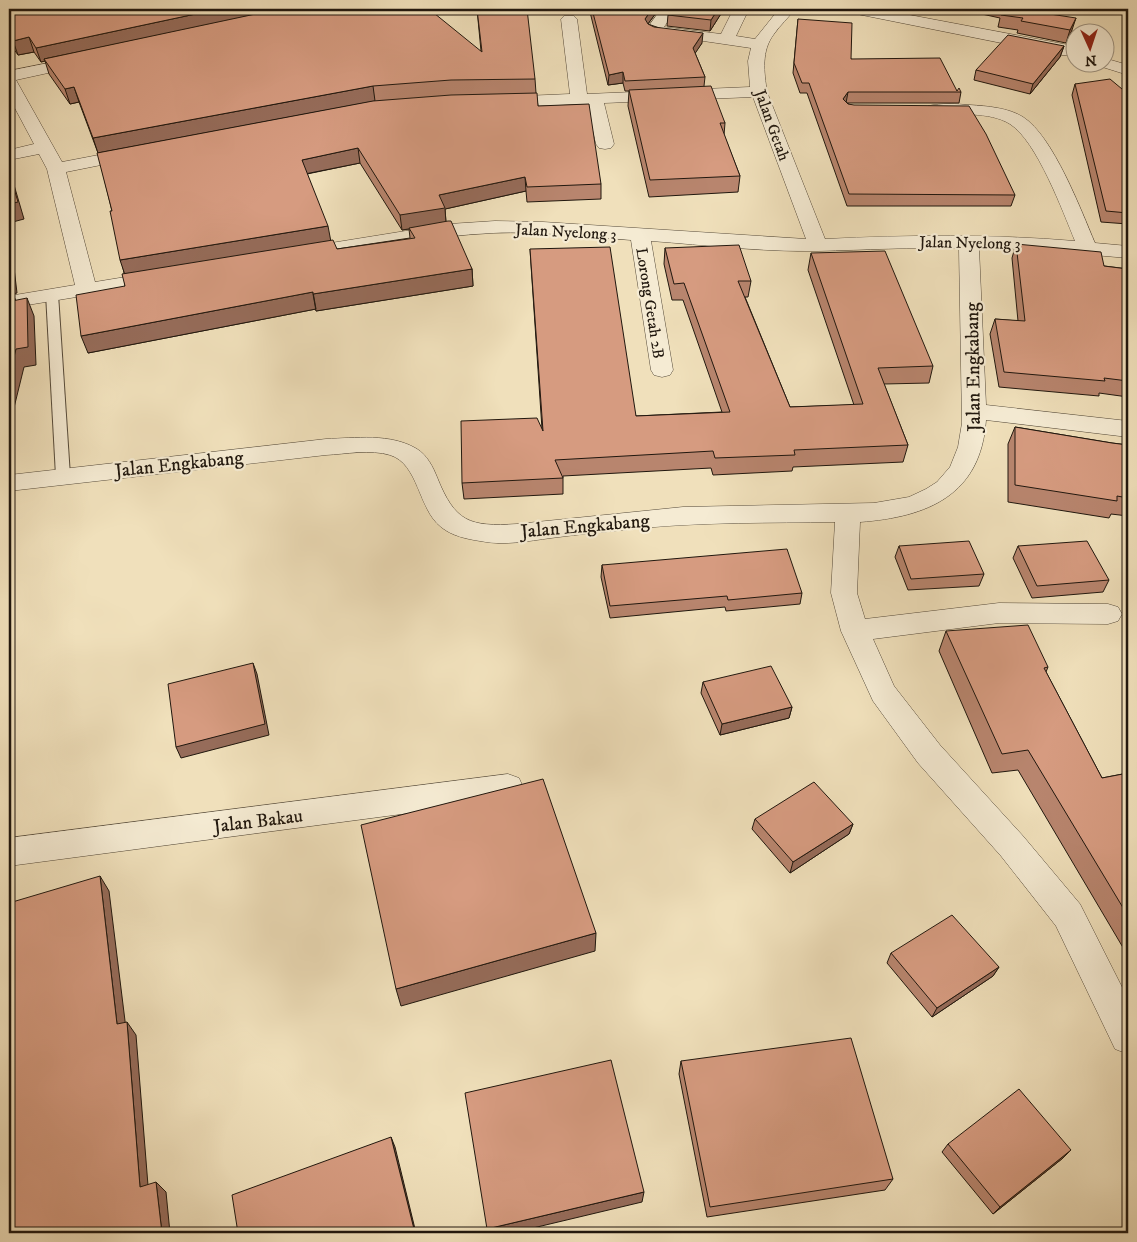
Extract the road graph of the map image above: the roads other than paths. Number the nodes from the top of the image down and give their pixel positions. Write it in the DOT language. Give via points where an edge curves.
graph roads {
  1 [pos="668,9"];
  2 [pos="738,9"];
  3 [pos="788,9"];
  4 [pos="857,9"];
  5 [pos="569,19"];
  6 [pos="726,40"];
  7 [pos="759,44"];
  8 [pos="1064,51"];
  9 [pos="1114,52"];
  10 [pos="1122,52"];
  11 [pos="96,58"];
  12 [pos="1114,66"];
  13 [pos="1128,70"];
  14 [pos="9,76"];
  15 [pos="9,82"];
  16 [pos="759,92"];
  17 [pos="587,100"];
  18 [pos="15,102"];
  19 [pos="481,102"];
  20 [pos="919,110"];
  21 [pos="604,144"];
  22 [pos="44,146"];
  23 [pos="152,150"];
  24 [pos="9,155"];
  25 [pos="56,169"];
  26 [pos="640,236"];
  27 [pos="969,242"];
  28 [pos="818,246"];
  29 [pos="1088,249"];
  30 [pos="1128,252"];
  31 [pos="284,256"];
  32 [pos="178,274"];
  33 [pos="86,288"];
  34 [pos="52,294"];
  35 [pos="9,302"];
  36 [pos="662,370"];
  37 [pos="975,411"];
  38 [pos="1128,430"];
  39 [pos="63,476"];
  40 [pos="9,483"];
  41 [pos="848,512"];
  42 [pos="1108,614"];
  43 [pos="855,630"];
  44 [pos="508,788"];
  45 [pos="9,852"];
  46 [pos="1128,1036"];
  1 -- 6 [label="street" via="654,30"];
  2 -- 6 [label="street" via="740,11"];
  3 -- 7 [label="street"];
  4 -- 8 [label="street"];
  5 -- 17 [label="street"];
  6 -- 7 [label="street"];
  7 -- 16 [label="street, Jalan Getah"];
  9 -- 10 [label="street"];
  11 -- 14 [label="street"];
  12 -- 13 [label="street"];
  15 -- 18 [label="street"];
  16 -- 17 [label="street"];
  16 -- 28 [label="street, Jalan Getah"];
  17 -- 19 [label="street"];
  17 -- 21 [label="street"];
  18 -- 22 [label="street"];
  20 -- 29 [label="street" via="986,110 1018,121 1035,138"];
  22 -- 24 [label="street"];
  22 -- 25 [label="street"];
  23 -- 25 [label="street"];
  25 -- 33 [label="street"];
  26 -- 28 [label="street, Jalan Nyelong 3"];
  26 -- 31 [label="street, Jalan Nyelong 3" via="496,227 449,230"];
  26 -- 36 [label="street, Lorong Getah 2B"];
  27 -- 28 [label="street, Jalan Nyelong 3" via="912,241"];
  27 -- 29 [label="street, Jalan Nyelong 3"];
  27 -- 37 [label="street, Jalan Engkabang"];
  29 -- 30 [label="street, Jalan Nyelong 3"];
  32 -- 33 [label="street"];
  33 -- 34 [label="street"];
  34 -- 35 [label="street"];
  34 -- 39 [label="lane"];
  37 -- 38 [label="street"];
  37 -- 41 [label="street, Jalan Engkabang" via="975,435 962,468 935,495 909,506"];
  39 -- 40 [label="street, Jalan Engkabang"];
  39 -- 41 [label="street, Jalan Engkabang" via="326,447 378,445 408,454 421,467 441,512 453,525 484,534 673,517"];
  41 -- 43 [label="street" via="844,593"];
  42 -- 43 [label="street" via="1000,613"];
  43 -- 46 [label="street" via="889,701 929,754 1012,846 1068,915"];
  44 -- 45 [label="street, Jalan Bakau"];
}
